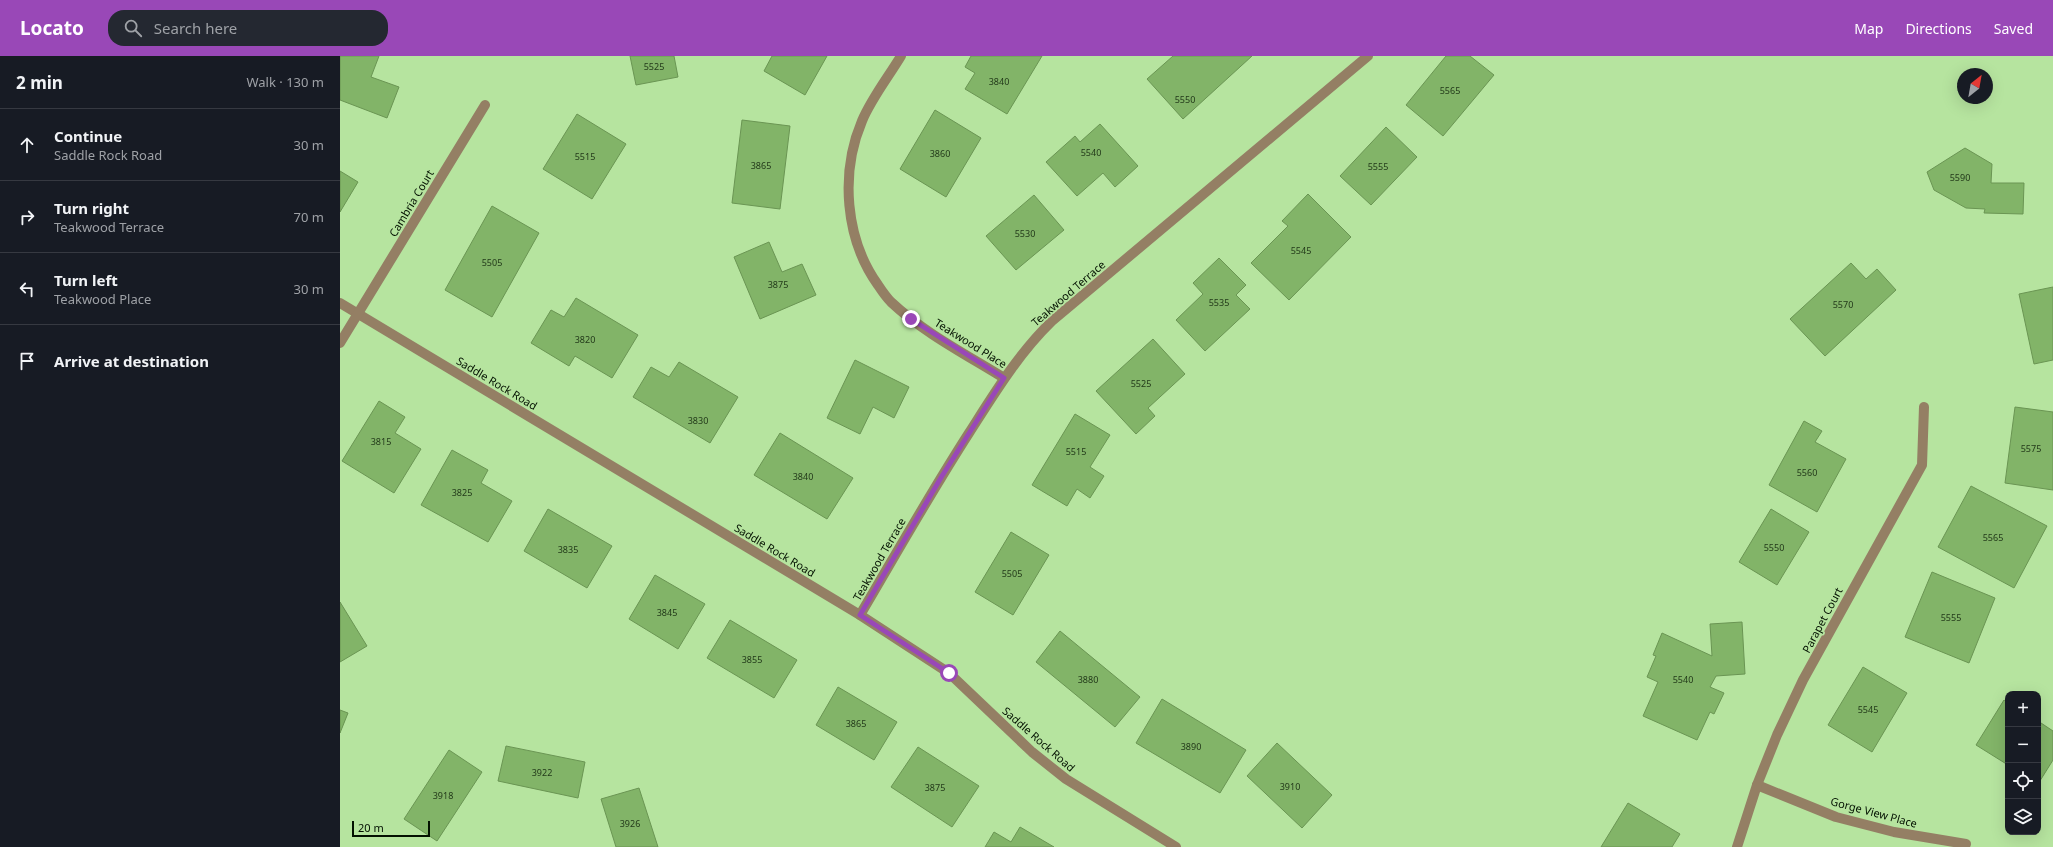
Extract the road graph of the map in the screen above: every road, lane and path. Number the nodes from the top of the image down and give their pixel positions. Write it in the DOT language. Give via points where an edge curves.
graph roads {
  1 [pos="901,56"];
  2 [pos="1368,56"];
  3 [pos="485,105"];
  4 [pos="340,303"];
  5 [pos="358,314"];
  6 [pos="340,343"];
  7 [pos="1004,378"];
  8 [pos="1924,407"];
  9 [pos="860,615"];
  10 [pos="1757,785"];
  11 [pos="1966,844"];
  12 [pos="1176,847"];
  13 [pos="1737,847"];
  1 -- 7 [label="street, Teakwood Place" via="862,119 851,150 848,186 850,218 858,249 872,276 890,301 911,319"];
  2 -- 7 [label="street, Teakwood Terrace" via="1052,321 1035,337"];
  3 -- 5 [label="street, Cambria Court"];
  4 -- 5 [label="street, Saddle Rock Road"];
  5 -- 6 [label="street, Cambria Court"];
  5 -- 9 [label="street, Saddle Rock Road"];
  7 -- 9 [label="street, Teakwood Terrace" via="942,476"];
  8 -- 10 [label="street, Parapet Court" via="1922,465 1803,680"];
  9 -- 12 [label="street, Saddle Rock Road" via="949,673 1021,741 1066,779"];
  10 -- 11 [label="street, Gorge View Place" via="1836,817 1894,832"];
  10 -- 13 [label="street, Parapet Court"];
}
